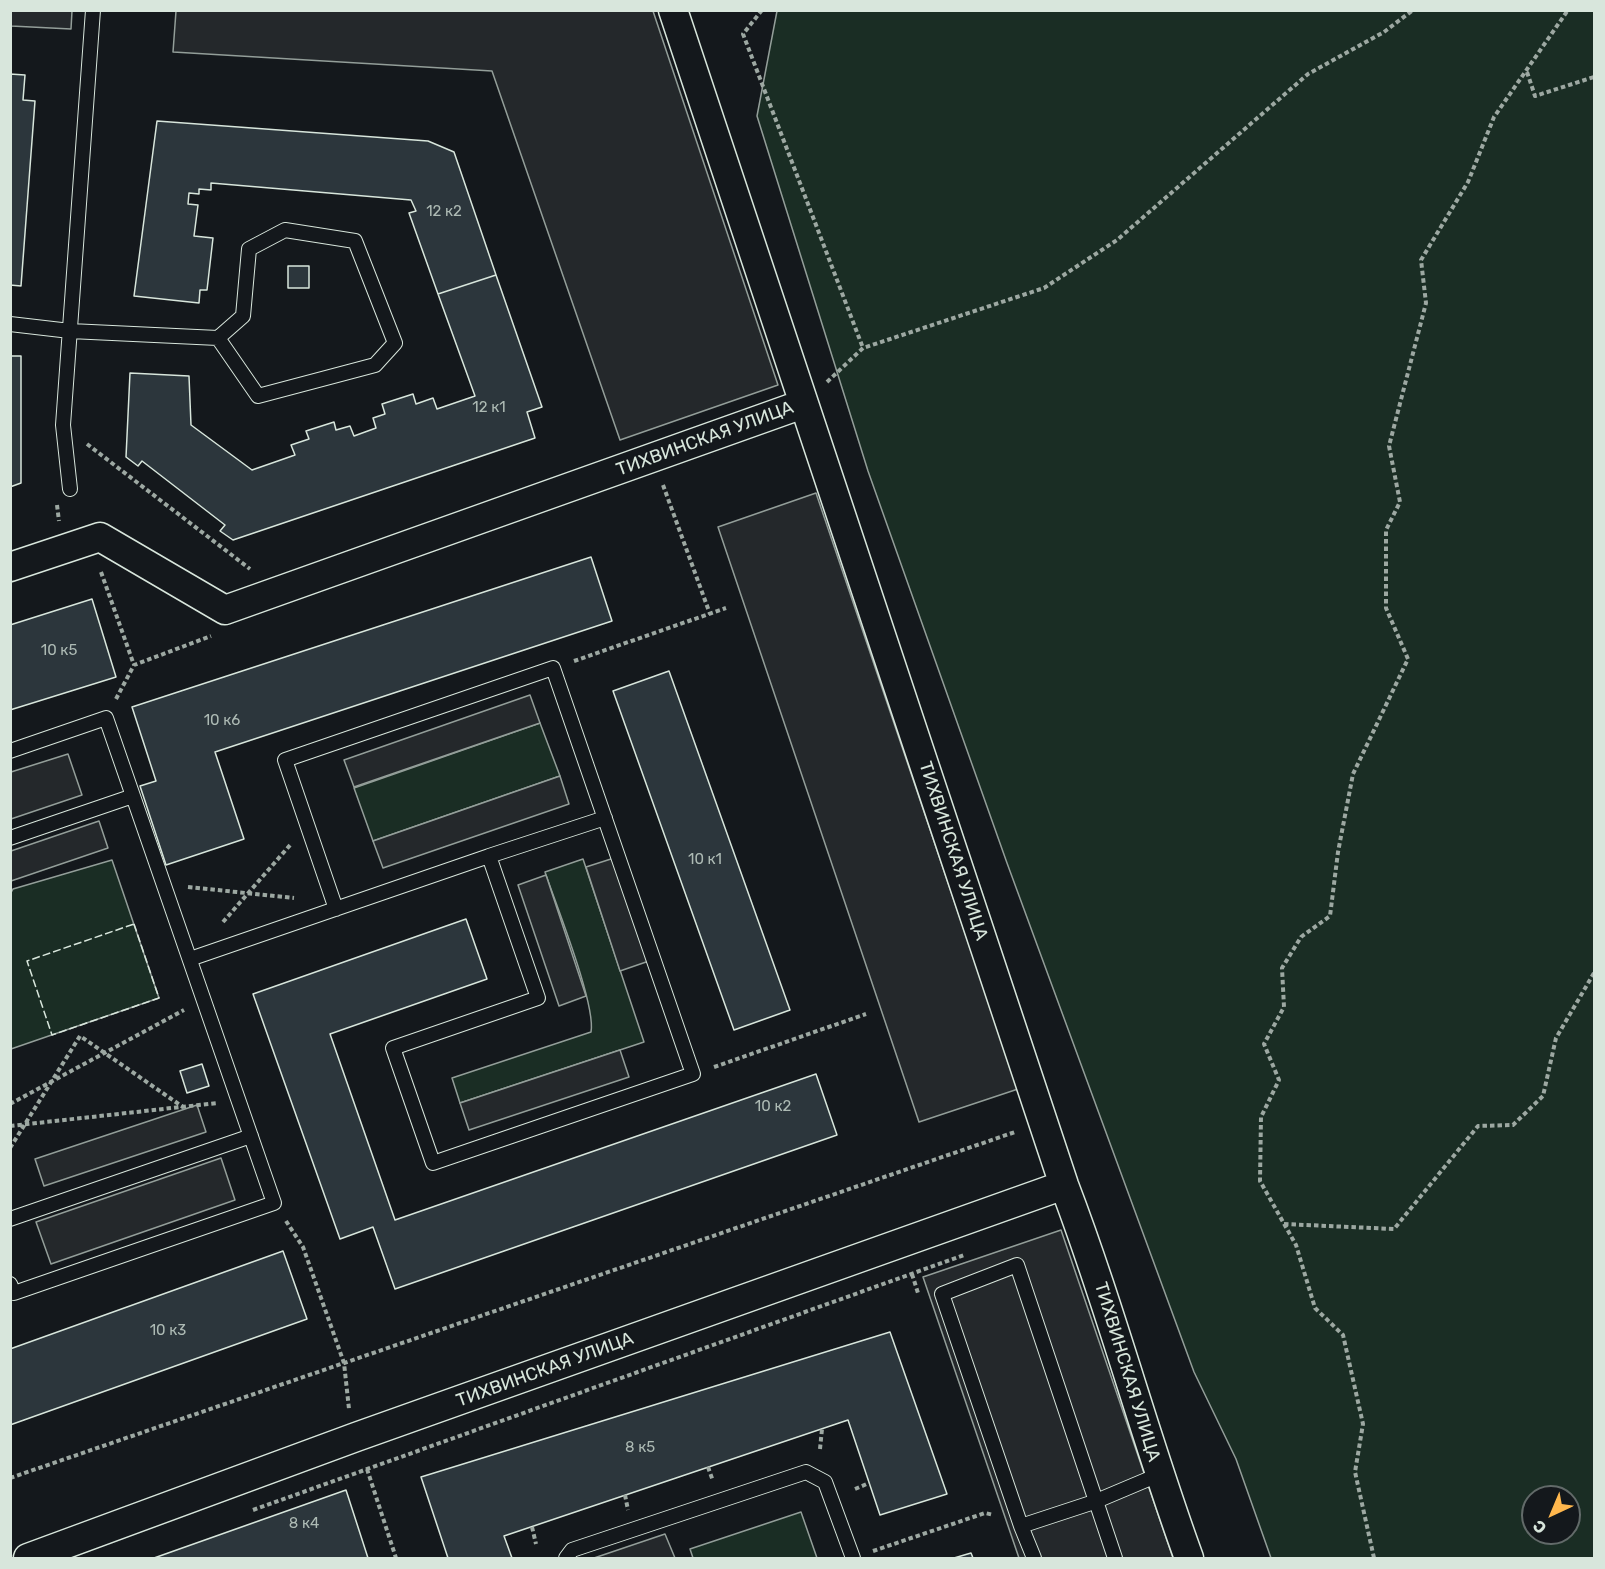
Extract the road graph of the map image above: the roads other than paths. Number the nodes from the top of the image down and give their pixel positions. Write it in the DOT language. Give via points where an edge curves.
graph roads {
  1 [pos="93,10"];
  2 [pos="673,10"];
  3 [pos="10,324"];
  4 [pos="70,331"];
  5 [pos="218,338"];
  6 [pos="803,404"];
  7 [pos="70,489"];
  8 [pos="10,567"];
  9 [pos="10,750"];
  10 [pos="133,796"];
  11 [pos="605,818"];
  12 [pos="10,838"];
  13 [pos="489,856"];
  14 [pos="336,909"];
  15 [pos="190,959"];
  16 [pos="251,1136"];
  17 [pos="1064,1185"];
  18 [pos="10,1219"];
  19 [pos="10,1284"];
  20 [pos="1158,1475"];
  21 [pos="1094,1502"];
  22 [pos="1021,1526"];
  23 [pos="28,1558"];
  24 [pos="566,1558"];
  25 [pos="853,1558"];
  26 [pos="1034,1558"];
  27 [pos="1115,1558"];
  28 [pos="1189,1558"];
  1 -- 4 [label="lane"];
  2 -- 6 [label="street"];
  3 -- 4 [label="lane"];
  4 -- 5 [label="lane"];
  4 -- 7 [label="lane" via="63,425"];
  5 -- 5 [label="lane" via="243,316 249,249 285,230 355,241 395,343 375,365 258,396"];
  6 -- 8 [label="street, ТИХВИНСКАЯ УЛИЦА" via="225,610 100,537"];
  6 -- 17 [label="street, ТИХВИНСКАЯ УЛИЦА"];
  9 -- 10 [label="lane" via="106,718"];
  10 -- 12 [label="lane"];
  10 -- 15 [label="lane"];
  11 -- 13 [label="lane"];
  11 -- 13 [label="lane" via="693,1074 433,1163 393,1048 538,998"];
  11 -- 14 [label="lane" via="553,668 285,760"];
  13 -- 14 [label="lane"];
  14 -- 15 [label="lane"];
  15 -- 16 [label="lane"];
  16 -- 18 [label="lane"];
  16 -- 19 [label="lane" via="274,1203 14,1293"];
  17 -- 20 [label="street, ТИХВИНСКАЯ УЛИЦА"];
  17 -- 23 [label="street, ТИХВИНСКАЯ УЛИЦА"];
  20 -- 21 [label="lane"];
  20 -- 28 [label="street, ТИХВИНСКАЯ УЛИЦА"];
  21 -- 22 [label="lane"];
  21 -- 22 [label="lane" via="1017,1265 942,1294"];
  21 -- 27 [label="lane"];
  22 -- 26 [label="lane"];
  24 -- 25 [label="lane" via="572,1550 806,1472 825,1482"];
}
